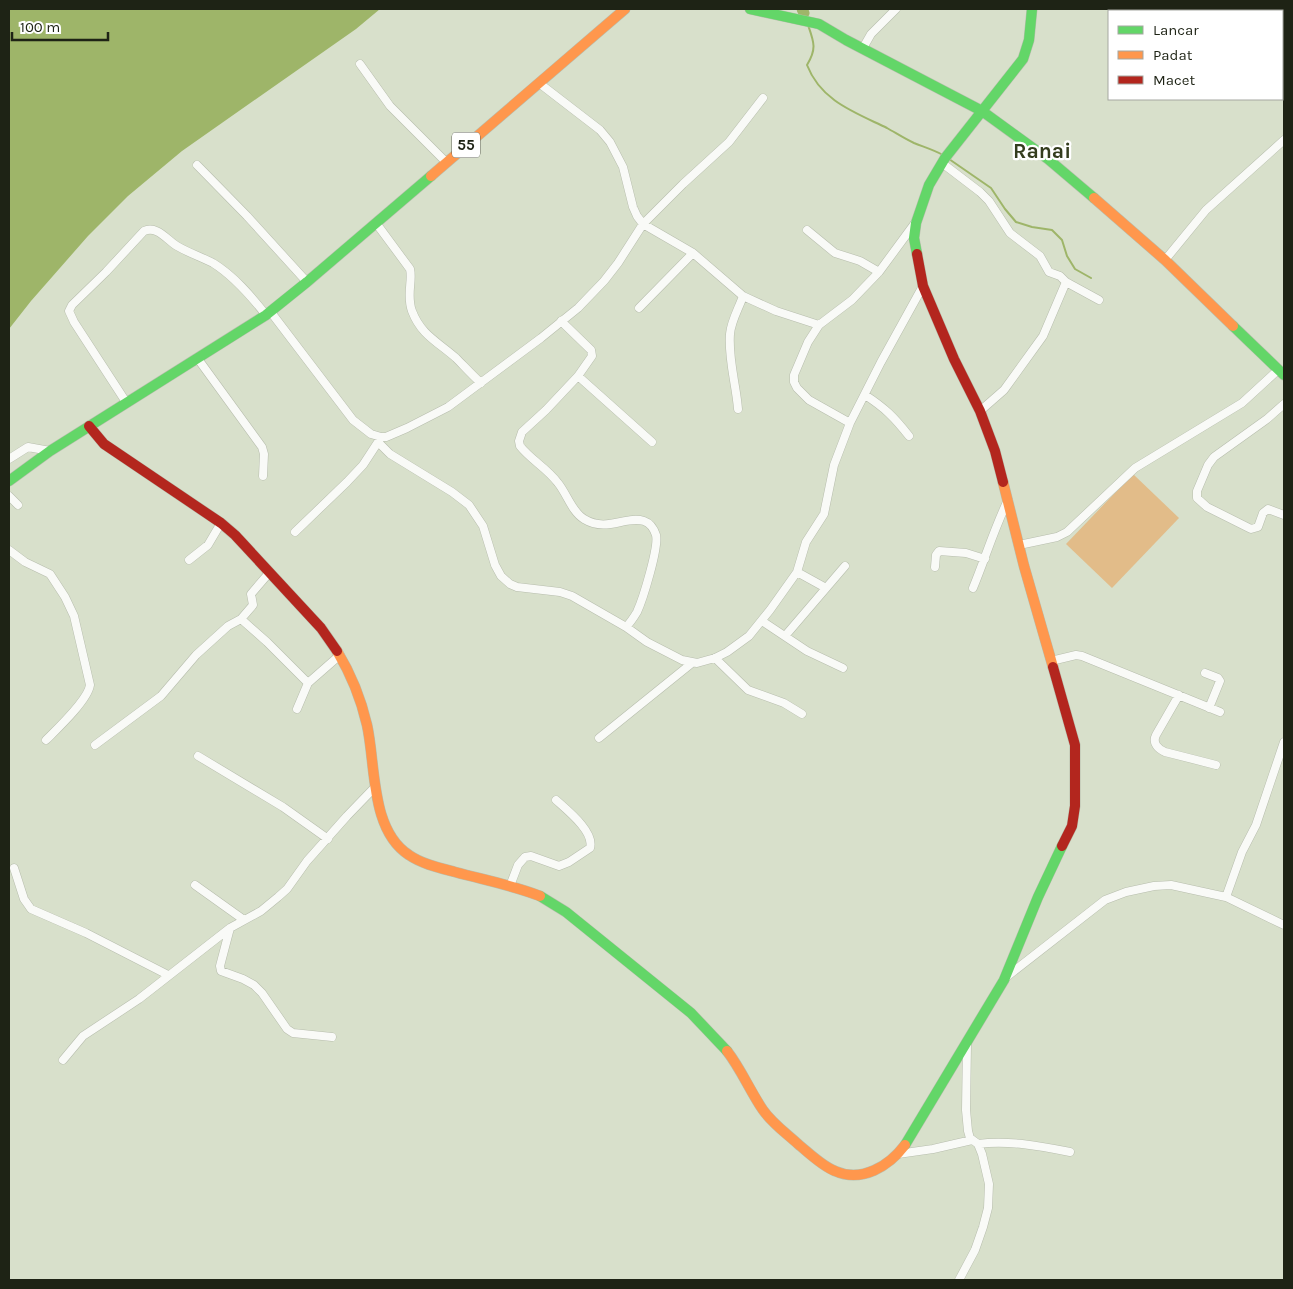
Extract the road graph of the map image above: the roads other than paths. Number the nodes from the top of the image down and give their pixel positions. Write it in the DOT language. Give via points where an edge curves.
graph roads {
  1 [pos="624,9"];
  2 [pos="750,9"];
  3 [pos="896,9"];
  4 [pos="1032,9"];
  5 [pos="771,11"];
  6 [pos="862,48"];
  7 [pos="360,64"];
  8 [pos="539,83"];
  9 [pos="763,98"];
  10 [pos="982,111"];
  11 [pos="1284,140"];
  12 [pos="943,161"];
  13 [pos="446,162"];
  14 [pos="196,165"];
  15 [pos="376,223"];
  16 [pos="916,223"];
  17 [pos="643,224"];
  18 [pos="807,230"];
  19 [pos="693,253"];
  20 [pos="1165,260"];
  21 [pos="879,272"];
  22 [pos="307,282"];
  23 [pos="1066,282"];
  24 [pos="923,286"];
  25 [pos="743,296"];
  26 [pos="1099,300"];
  27 [pos="639,308"];
  28 [pos="268,313"];
  29 [pos="562,321"];
  30 [pos="819,325"];
  31 [pos="198,359"];
  32 [pos="1281,373"];
  33 [pos="578,376"];
  34 [pos="481,383"];
  35 [pos="865,395"];
  36 [pos="126,402"];
  37 [pos="1284,404"];
  38 [pos="738,409"];
  39 [pos="980,411"];
  40 [pos="850,423"];
  41 [pos="89,426"];
  42 [pos="909,436"];
  43 [pos="380,440"];
  44 [pos="652,442"];
  45 [pos="50,451"];
  46 [pos="9,460"];
  47 [pos="263,476"];
  48 [pos="9,481"];
  49 [pos="9,496"];
  50 [pos="1008,499"];
  51 [pos="18,505"];
  52 [pos="1284,515"];
  53 [pos="222,523"];
  54 [pos="295,532"];
  55 [pos="1019,545"];
  56 [pos="9,550"];
  57 [pos="189,560"];
  58 [pos="985,560"];
  59 [pos="844,566"];
  60 [pos="935,567"];
  61 [pos="797,572"];
  62 [pos="269,573"];
  63 [pos="826,588"];
  64 [pos="973,588"];
  65 [pos="241,619"];
  66 [pos="762,620"];
  67 [pos="626,627"];
  68 [pos="785,636"];
  69 [pos="340,655"];
  70 [pos="715,658"];
  71 [pos="1051,660"];
  72 [pos="692,663"];
  73 [pos="843,668"];
  74 [pos="1205,673"];
  75 [pos="308,683"];
  76 [pos="1179,695"];
  77 [pos="1209,708"];
  78 [pos="297,709"];
  79 [pos="1220,712"];
  80 [pos="802,714"];
  81 [pos="599,738"];
  82 [pos="46,740"];
  83 [pos="1284,742"];
  84 [pos="95,745"];
  85 [pos="198,756"];
  86 [pos="1216,765"];
  87 [pos="375,787"];
  88 [pos="556,800"];
  89 [pos="328,839"];
  90 [pos="14,868"];
  91 [pos="195,885"];
  92 [pos="510,886"];
  93 [pos="1226,897"];
  94 [pos="244,920"];
  95 [pos="1284,925"];
  96 [pos="230,928"];
  97 [pos="168,975"];
  98 [pos="1004,980"];
  99 [pos="332,1037"];
  100 [pos="967,1043"];
  101 [pos="62,1060"];
  102 [pos="975,1142"];
  103 [pos="1070,1152"];
  104 [pos="898,1154"];
  105 [pos="958,1280"];
  1 -- 8 [label="main road, 55"];
  2 -- 5 [label="main road"];
  3 -- 6 [label="street"];
  4 -- 10 [label="main road" via="1031,38 1024,58"];
  5 -- 6 [label="main road" via="819,24"];
  6 -- 10 [label="main road"];
  7 -- 13 [label="street" via="390,106"];
  8 -- 13 [label="main road, 55"];
  8 -- 17 [label="street" via="600,130 610,142 623,166 632,207"];
  9 -- 17 [label="street" via="728,142"];
  10 -- 12 [label="main road"];
  10 -- 20 [label="main road" via="1048,159"];
  11 -- 20 [label="street" via="1206,210"];
  12 -- 16 [label="main road" via="929,185"];
  12 -- 23 [label="street" via="989,200 1010,233 1040,256 1048,272"];
  13 -- 15 [label="main road, 55"];
  14 -- 22 [label="street"];
  15 -- 22 [label="main road, 55"];
  15 -- 34 [label="street" via="410,269 410,304 422,331"];
  16 -- 21 [label="street"];
  16 -- 24 [label="main road" via="914,238"];
  17 -- 19 [label="street"];
  17 -- 29 [label="street" via="604,281"];
  18 -- 21 [label="street" via="835,253 860,261"];
  19 -- 25 [label="street"];
  19 -- 27 [label="street"];
  20 -- 32 [label="main road"];
  21 -- 30 [label="street" via="852,300"];
  22 -- 28 [label="main road, 55"];
  23 -- 26 [label="street"];
  23 -- 39 [label="street" via="1043,336 1004,390"];
  24 -- 35 [label="street"];
  24 -- 39 [label="main road"];
  25 -- 30 [label="street"];
  25 -- 38 [label="street" via="730,333"];
  28 -- 31 [label="main road, 55"];
  28 -- 36 [label="street" via="213,263 185,250 158,231 144,231 69,311"];
  28 -- 43 [label="street" via="353,420"];
  29 -- 33 [label="street" via="592,352 591,359"];
  29 -- 34 [label="street"];
  30 -- 40 [label="street" via="800,358 794,382 809,400"];
  31 -- 36 [label="main road, 55"];
  31 -- 47 [label="street" via="262,447"];
  32 -- 55 [label="street" via="1242,403 1135,468 1067,532"];
  33 -- 44 [label="street"];
  33 -- 67 [label="street" via="522,432 519,441 524,451 558,483 582,518 602,525 642,520 656,533 655,552 642,601"];
  34 -- 43 [label="street" via="448,407"];
  35 -- 40 [label="street"];
  35 -- 42 [label="street" via="891,414"];
  36 -- 41 [label="main road, 55"];
  37 -- 52 [label="street" via="1210,461 1197,494 1207,507 1250,529 1258,527 1268,509"];
  39 -- 50 [label="main road"];
  40 -- 61 [label="street" via="834,465 824,514 806,542"];
  41 -- 45 [label="main road, 55"];
  41 -- 53 [label="main road" via="104,444"];
  43 -- 54 [label="street" via="363,465"];
  43 -- 67 [label="street" via="390,454 468,505 483,526 495,565 510,584 566,594"];
  45 -- 46 [label="street" via="28,447"];
  45 -- 48 [label="main road, 55"];
  49 -- 51 [label="street"];
  50 -- 55 [label="main road"];
  50 -- 58 [label="street" via="994,529"];
  53 -- 57 [label="street" via="208,545"];
  53 -- 62 [label="main road"];
  55 -- 71 [label="main road"];
  56 -- 82 [label="street" via="50,574 65,596 74,616 90,684 64,723"];
  58 -- 60 [label="street" via="966,553 939,551"];
  58 -- 64 [label="street"];
  59 -- 63 [label="street"];
  61 -- 63 [label="street"];
  61 -- 66 [label="street"];
  62 -- 65 [label="street" via="251,594 252,605"];
  62 -- 69 [label="main road" via="321,628"];
  63 -- 68 [label="street"];
  65 -- 75 [label="street"];
  65 -- 84 [label="street" via="228,626 196,655 161,696"];
  66 -- 68 [label="street"];
  66 -- 70 [label="street" via="738,645"];
  67 -- 72 [label="street" via="647,642"];
  68 -- 73 [label="street"];
  69 -- 75 [label="street"];
  69 -- 87 [label="main road" via="363,710"];
  70 -- 72 [label="street"];
  70 -- 80 [label="street" via="748,690"];
  71 -- 76 [label="street" via="1082,656"];
  71 -- 98 [label="main road" via="1075,745 1074,813 1072,826"];
  72 -- 81 [label="street"];
  74 -- 77 [label="street" via="1220,681"];
  75 -- 78 [label="street"];
  76 -- 77 [label="street"];
  76 -- 86 [label="street" via="1156,735 1155,743 1165,752"];
  77 -- 79 [label="street"];
  83 -- 93 [label="street" via="1263,807"];
  85 -- 89 [label="street" via="283,807"];
  87 -- 89 [label="street"];
  87 -- 92 [label="main road" via="388,832 407,855"];
  88 -- 92 [label="street" via="584,827 591,839 590,848 559,866 531,856 525,857 518,865"];
  89 -- 94 [label="street" via="287,889 261,911"];
  90 -- 97 [label="street" via="24,900 31,909"];
  91 -- 94 [label="street"];
  92 -- 104 [label="main road" via="550,902 573,918 691,1013 732,1057 762,1110 828,1167 840,1173 859,1175 880,1168"];
  93 -- 95 [label="street"];
  93 -- 98 [label="street" via="1171,885 1112,897"];
  94 -- 96 [label="street"];
  96 -- 97 [label="street"];
  96 -- 99 [label="street" via="221,971 258,989 287,1029 302,1035"];
  97 -- 101 [label="street" via="84,1036"];
  98 -- 100 [label="main road"];
  100 -- 102 [label="street" via="966,1110 968,1131"];
  100 -- 104 [label="main road"];
  102 -- 103 [label="street" via="1012,1143"];
  102 -- 104 [label="street"];
  102 -- 105 [label="street" via="986,1164 988,1208 975,1250"];
}
